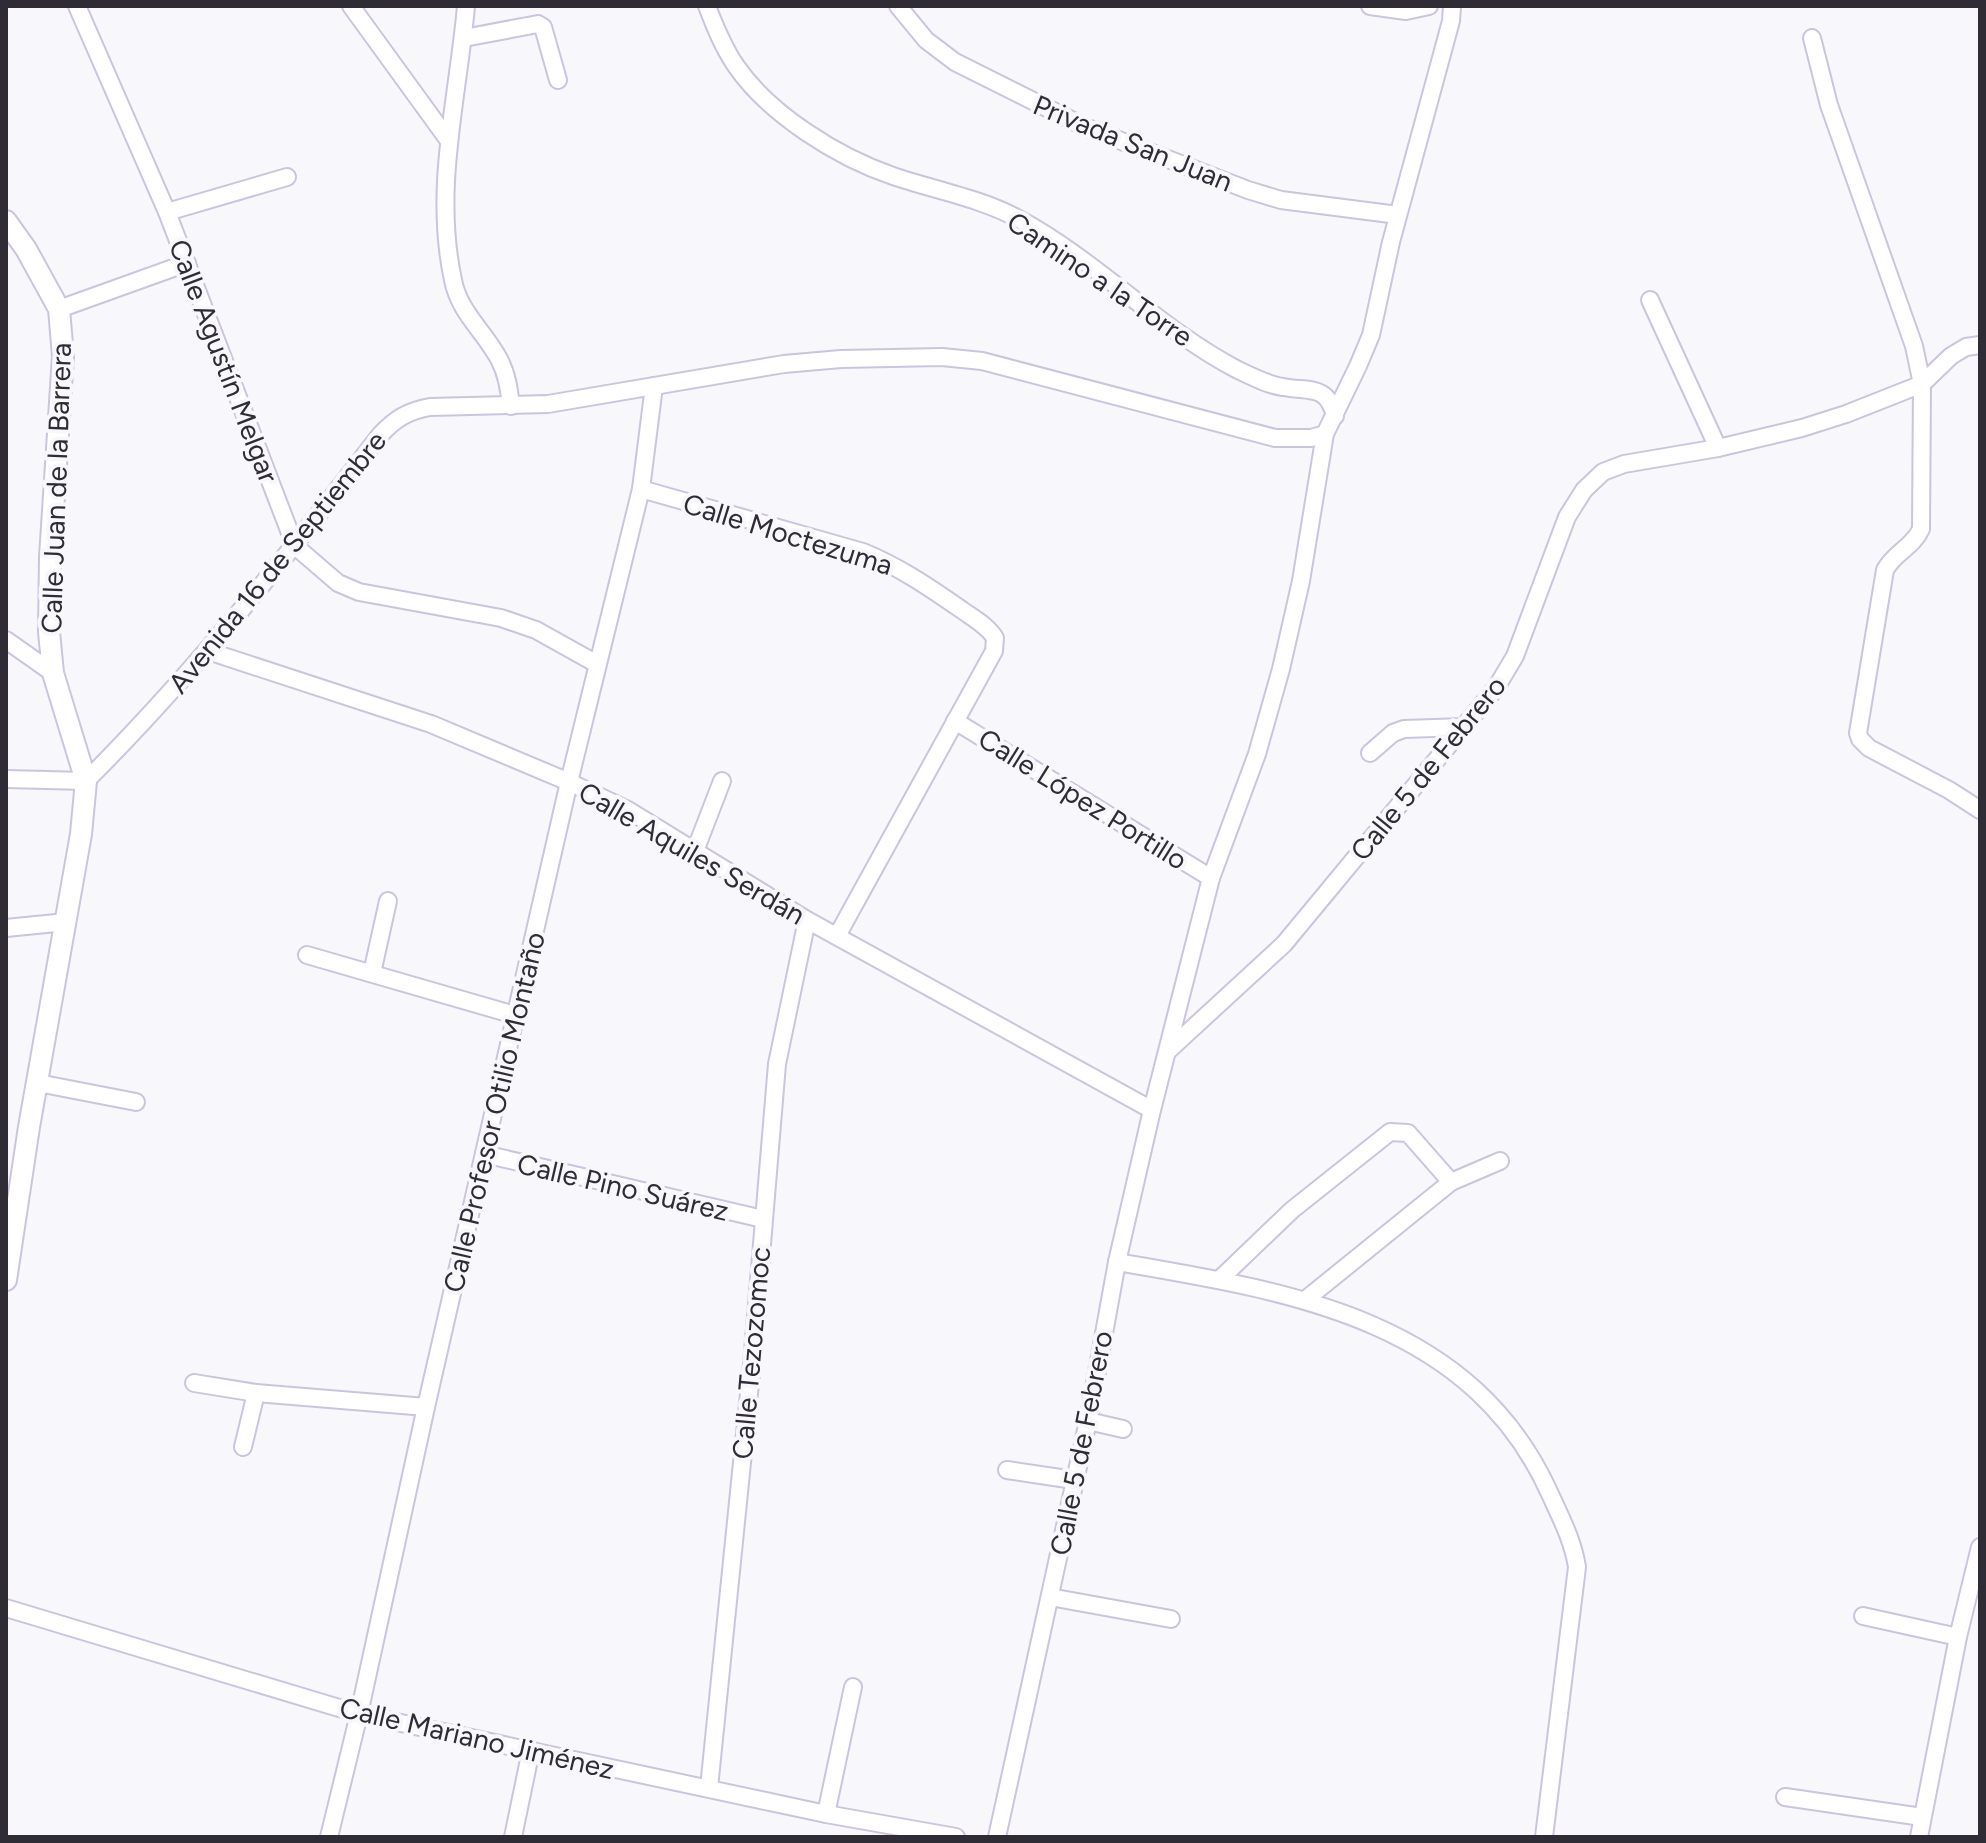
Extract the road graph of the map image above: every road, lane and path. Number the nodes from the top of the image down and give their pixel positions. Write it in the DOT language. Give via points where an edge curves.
graph roads {
  1 [pos="77,6"];
  2 [pos="351,6"];
  3 [pos="466,6"];
  4 [pos="707,6"];
  5 [pos="898,6"];
  6 [pos="1370,6"];
  7 [pos="1427,6"];
  8 [pos="1452,6"];
  9 [pos="464,38"];
  10 [pos="1812,38"];
  11 [pos="558,80"];
  12 [pos="449,141"];
  13 [pos="287,177"];
  14 [pos="167,212"];
  15 [pos="1398,215"];
  16 [pos="6,221"];
  17 [pos="187,263"];
  18 [pos="1650,300"];
  19 [pos="59,309"];
  20 [pos="1980,345"];
  21 [pos="1922,384"];
  22 [pos="654,386"];
  23 [pos="511,406"];
  24 [pos="1335,416"];
  25 [pos="1325,434"];
  26 [pos="1718,448"];
  27 [pos="641,489"];
  28 [pos="295,546"];
  29 [pos="6,640"];
  30 [pos="208,651"];
  31 [pos="597,664"];
  32 [pos="53,673"];
  33 [pos="955,721"];
  34 [pos="1465,727"];
  35 [pos="1370,753"];
  36 [pos="6,779"];
  37 [pos="86,781"];
  38 [pos="722,781"];
  39 [pos="569,782"];
  40 [pos="1980,810"];
  41 [pos="695,851"];
  42 [pos="1211,878"];
  43 [pos="388,901"];
  44 [pos="807,920"];
  45 [pos="66,922"];
  46 [pos="6,928"];
  47 [pos="837,936"];
  48 [pos="307,955"];
  49 [pos="372,973"];
  50 [pos="518,1016"];
  51 [pos="1169,1050"];
  52 [pos="38,1083"];
  53 [pos="136,1102"];
  54 [pos="1152,1110"];
  55 [pos="484,1154"];
  56 [pos="1500,1161"];
  57 [pos="1451,1182"];
  58 [pos="763,1219"];
  59 [pos="1117,1262"];
  60 [pos="1220,1279"];
  61 [pos="6,1280"];
  62 [pos="1305,1300"];
  63 [pos="194,1383"];
  64 [pos="256,1393"];
  65 [pos="426,1407"];
  66 [pos="1088,1421"];
  67 [pos="1123,1429"];
  68 [pos="243,1447"];
  69 [pos="1007,1470"];
  70 [pos="1074,1480"];
  71 [pos="1980,1547"];
  72 [pos="1050,1597"];
  73 [pos="6,1608"];
  74 [pos="1863,1616"];
  75 [pos="1171,1619"];
  76 [pos="1958,1637"];
  77 [pos="853,1687"];
  78 [pos="359,1714"];
  79 [pos="531,1750"];
  80 [pos="709,1788"];
  81 [pos="1785,1797"];
  82 [pos="826,1814"];
  83 [pos="1922,1817"];
  84 [pos="329,1837"];
  85 [pos="513,1837"];
  86 [pos="956,1837"];
  87 [pos="997,1837"];
  88 [pos="1544,1837"];
  89 [pos="1919,1837"];
  1 -- 14 [label="street, Calle Agustín Melgar"];
  2 -- 12 [label="street"];
  3 -- 9 [label="street"];
  4 -- 24 [label="street, Camino a la Torre" via="737,68 798,126 890,175 1017,218 1207,351 1271,384 1322,393"];
  5 -- 15 [label="street, Privada San Juan" via="926,40 955,62 1085,127 1281,200"];
  6 -- 7 [label="street" via="1406,11"];
  8 -- 15 [label="street, Calle 5 de Febrero"];
  9 -- 11 [label="street" via="532,23 543,27"];
  9 -- 12 [label="street"];
  10 -- 21 [label="street" via="1829,105 1914,346"];
  12 -- 23 [label="street" via="445,213 452,279 465,312 505,371"];
  13 -- 14 [label="street"];
  14 -- 17 [label="street, Calle Agustín Melgar"];
  15 -- 24 [label="street, Calle 5 de Febrero" via="1371,335"];
  16 -- 19 [label="street, Calle Juan de la Barrera"];
  17 -- 19 [label="street"];
  17 -- 28 [label="street, Calle Agustín Melgar"];
  18 -- 26 [label="street"];
  19 -- 32 [label="street, Calle Juan de la Barrera" via="61,414 48,600"];
  20 -- 21 [label="street, Calle 5 de Febrero" via="1951,356"];
  21 -- 26 [label="street, Calle 5 de Febrero" via="1802,428"];
  21 -- 40 [label="street" via="1921,529 1885,570 1858,733 1869,748"];
  22 -- 23 [label="street, Avenida 16 de Septiembre"];
  22 -- 25 [label="street, Avenida 16 de Septiembre" via="784,364 942,357 982,361 1275,438"];
  22 -- 27 [label="street, Calle Profesor Otilio Montaño"];
  23 -- 28 [label="street, Avenida 16 de Septiembre" via="430,407 404,413 380,435"];
  24 -- 25 [label="street, Calle 5 de Febrero"];
  25 -- 42 [label="street, Calle 5 de Febrero" via="1281,669 1257,754"];
  26 -- 34 [label="street, Calle 5 de Febrero" via="1624,464 1603,472 1584,490 1551,554 1515,656"];
  27 -- 31 [label="street, Calle Profesor Otilio Montaño"];
  27 -- 33 [label="street, Calle Moctezuma" via="863,552 912,575 984,626 995,638 994,651"];
  28 -- 30 [label="street, Avenida 16 de Septiembre"];
  28 -- 31 [label="street, Calle Agustín Melgar" via="359,592 501,618 536,630"];
  29 -- 32 [label="street"];
  30 -- 37 [label="street, Avenida 16 de Septiembre"];
  30 -- 39 [label="street, Calle Aquiles Serdán" via="431,724"];
  31 -- 39 [label="street, Calle Profesor Otilio Montaño"];
  32 -- 37 [label="street, Calle Juan de la Barrera"];
  33 -- 42 [label="street, Calle López Portillo"];
  33 -- 47 [label="street"];
  34 -- 35 [label="street" via="1404,729"];
  34 -- 51 [label="street, Calle 5 de Febrero" via="1284,944"];
  36 -- 37 [label="street"];
  37 -- 45 [label="street"];
  38 -- 41 [label="street"];
  39 -- 41 [label="street, Calle Aquiles Serdán"];
  39 -- 50 [label="street, Calle Profesor Otilio Montaño"];
  41 -- 44 [label="street, Calle Aquiles Serdán"];
  42 -- 51 [label="street, Calle 5 de Febrero"];
  43 -- 49 [label="street"];
  44 -- 47 [label="street, Calle Aquiles Serdán"];
  44 -- 58 [label="street, Calle Tezozomoc" via="777,1064"];
  45 -- 46 [label="street"];
  45 -- 52 [label="street"];
  47 -- 54 [label="street, Calle Aquiles Serdán"];
  48 -- 49 [label="street"];
  49 -- 50 [label="street"];
  50 -- 55 [label="street, Calle Profesor Otilio Montaño"];
  51 -- 54 [label="street, Calle 5 de Febrero"];
  52 -- 53 [label="street"];
  52 -- 61 [label="street"];
  54 -- 59 [label="street, Calle 5 de Febrero"];
  55 -- 58 [label="street, Calle Pino Suárez"];
  55 -- 65 [label="street, Calle Profesor Otilio Montaño"];
  56 -- 57 [label="street"];
  57 -- 60 [label="street" via="1408,1133 1383,1135 1292,1210"];
  57 -- 62 [label="street"];
  58 -- 80 [label="street, Calle Tezozomoc"];
  59 -- 60 [label="street"];
  59 -- 66 [label="street, Calle 5 de Febrero"];
  60 -- 62 [label="street"];
  62 -- 88 [label="street" via="1424,1349 1495,1407 1540,1471 1577,1567"];
  63 -- 64 [label="street"];
  64 -- 65 [label="street"];
  64 -- 68 [label="street"];
  65 -- 78 [label="street, Calle Profesor Otilio Montaño"];
  66 -- 67 [label="street"];
  66 -- 70 [label="street, Calle 5 de Febrero"];
  69 -- 70 [label="street"];
  70 -- 72 [label="street, Calle 5 de Febrero"];
  71 -- 76 [label="street"];
  72 -- 75 [label="street"];
  72 -- 87 [label="street, Calle 5 de Febrero"];
  73 -- 78 [label="street, Calle Mariano Jiménez"];
  74 -- 76 [label="street"];
  76 -- 83 [label="street"];
  77 -- 82 [label="street"];
  78 -- 79 [label="street, Calle Mariano Jiménez"];
  78 -- 84 [label="street, Calle Profesor Otilio Montaño"];
  79 -- 80 [label="street, Calle Mariano Jiménez"];
  79 -- 85 [label="street"];
  80 -- 82 [label="street, Calle Mariano Jiménez"];
  81 -- 83 [label="street"];
  82 -- 86 [label="street, Calle Mariano Jiménez"];
  83 -- 89 [label="street"];
}
